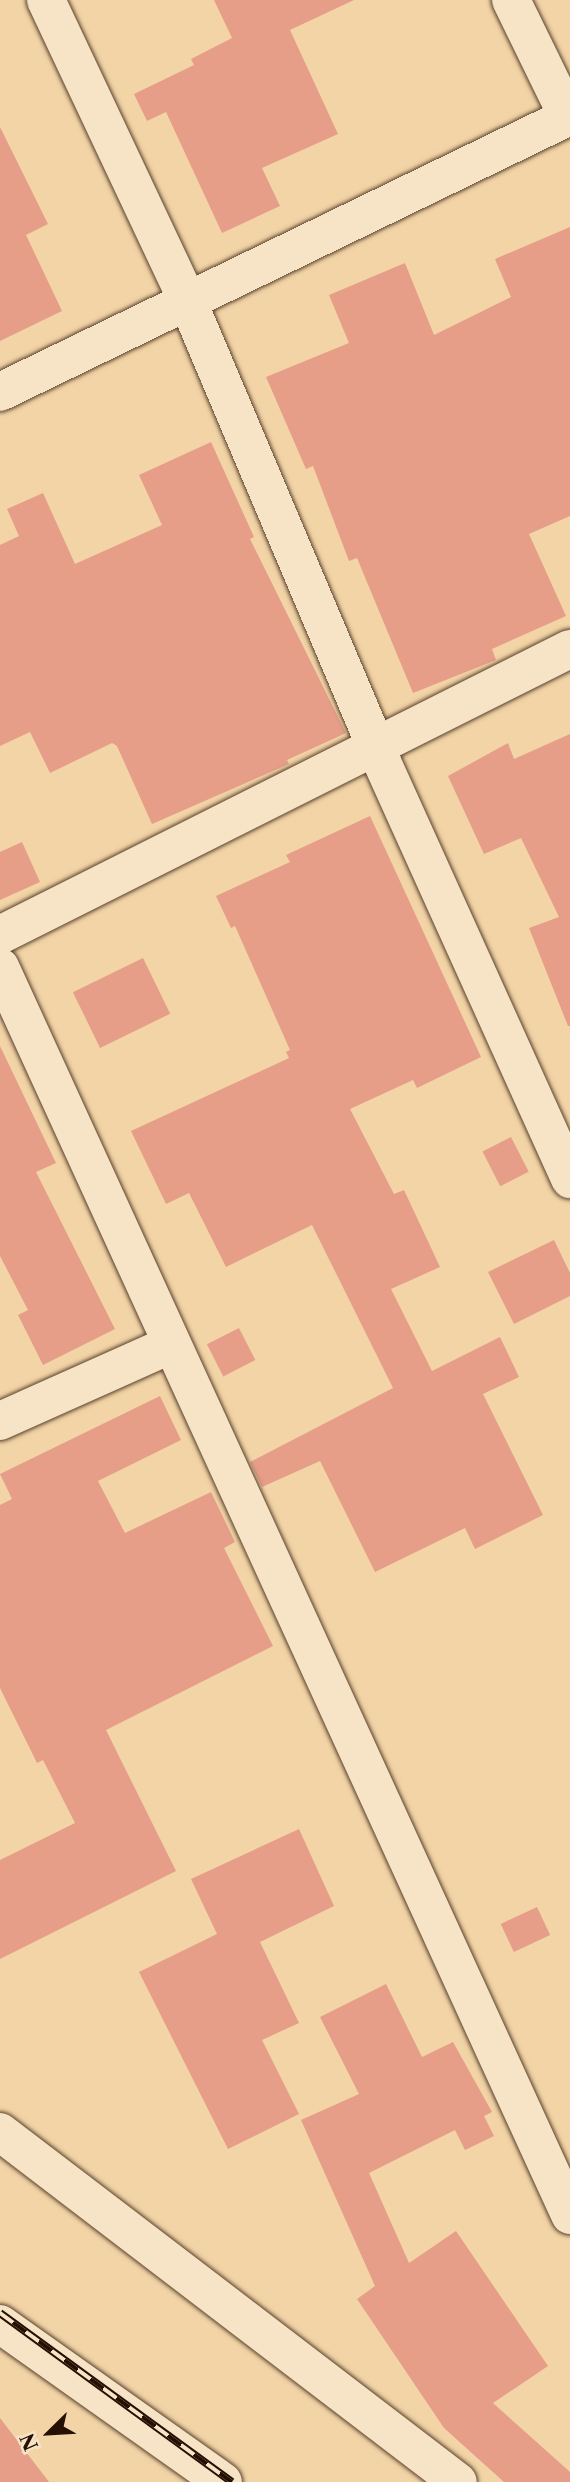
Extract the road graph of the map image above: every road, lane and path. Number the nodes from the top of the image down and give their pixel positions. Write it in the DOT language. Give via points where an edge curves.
graph roads {
  1 [pos="46,0"];
  2 [pos="512,0"];
  3 [pos="569,116"];
  4 [pos="188,302"];
  5 [pos="0,392"];
  6 [pos="570,649"];
  7 [pos="375,746"];
  8 [pos="0,935"];
  9 [pos="0,967"];
  10 [pos="566,1162"];
  11 [pos="172,1344"];
  12 [pos="0,1422"];
  13 [pos="0,2132"];
  14 [pos="570,2215"];
  15 [pos="0,2324"];
  16 [pos="223,2482"];
  17 [pos="458,2482"];
  1 -- 4 [label="street"];
  2 -- 3 [label="street"];
  3 -- 4 [label="street"];
  4 -- 5 [label="street"];
  4 -- 7 [label="street"];
  6 -- 7 [label="street"];
  7 -- 8 [label="street"];
  7 -- 10 [label="street"];
  9 -- 11 [label="street"];
  11 -- 12 [label="street"];
  11 -- 14 [label="street"];
  13 -- 17 [label="street"];
  15 -- 16 [label="street"];
}
